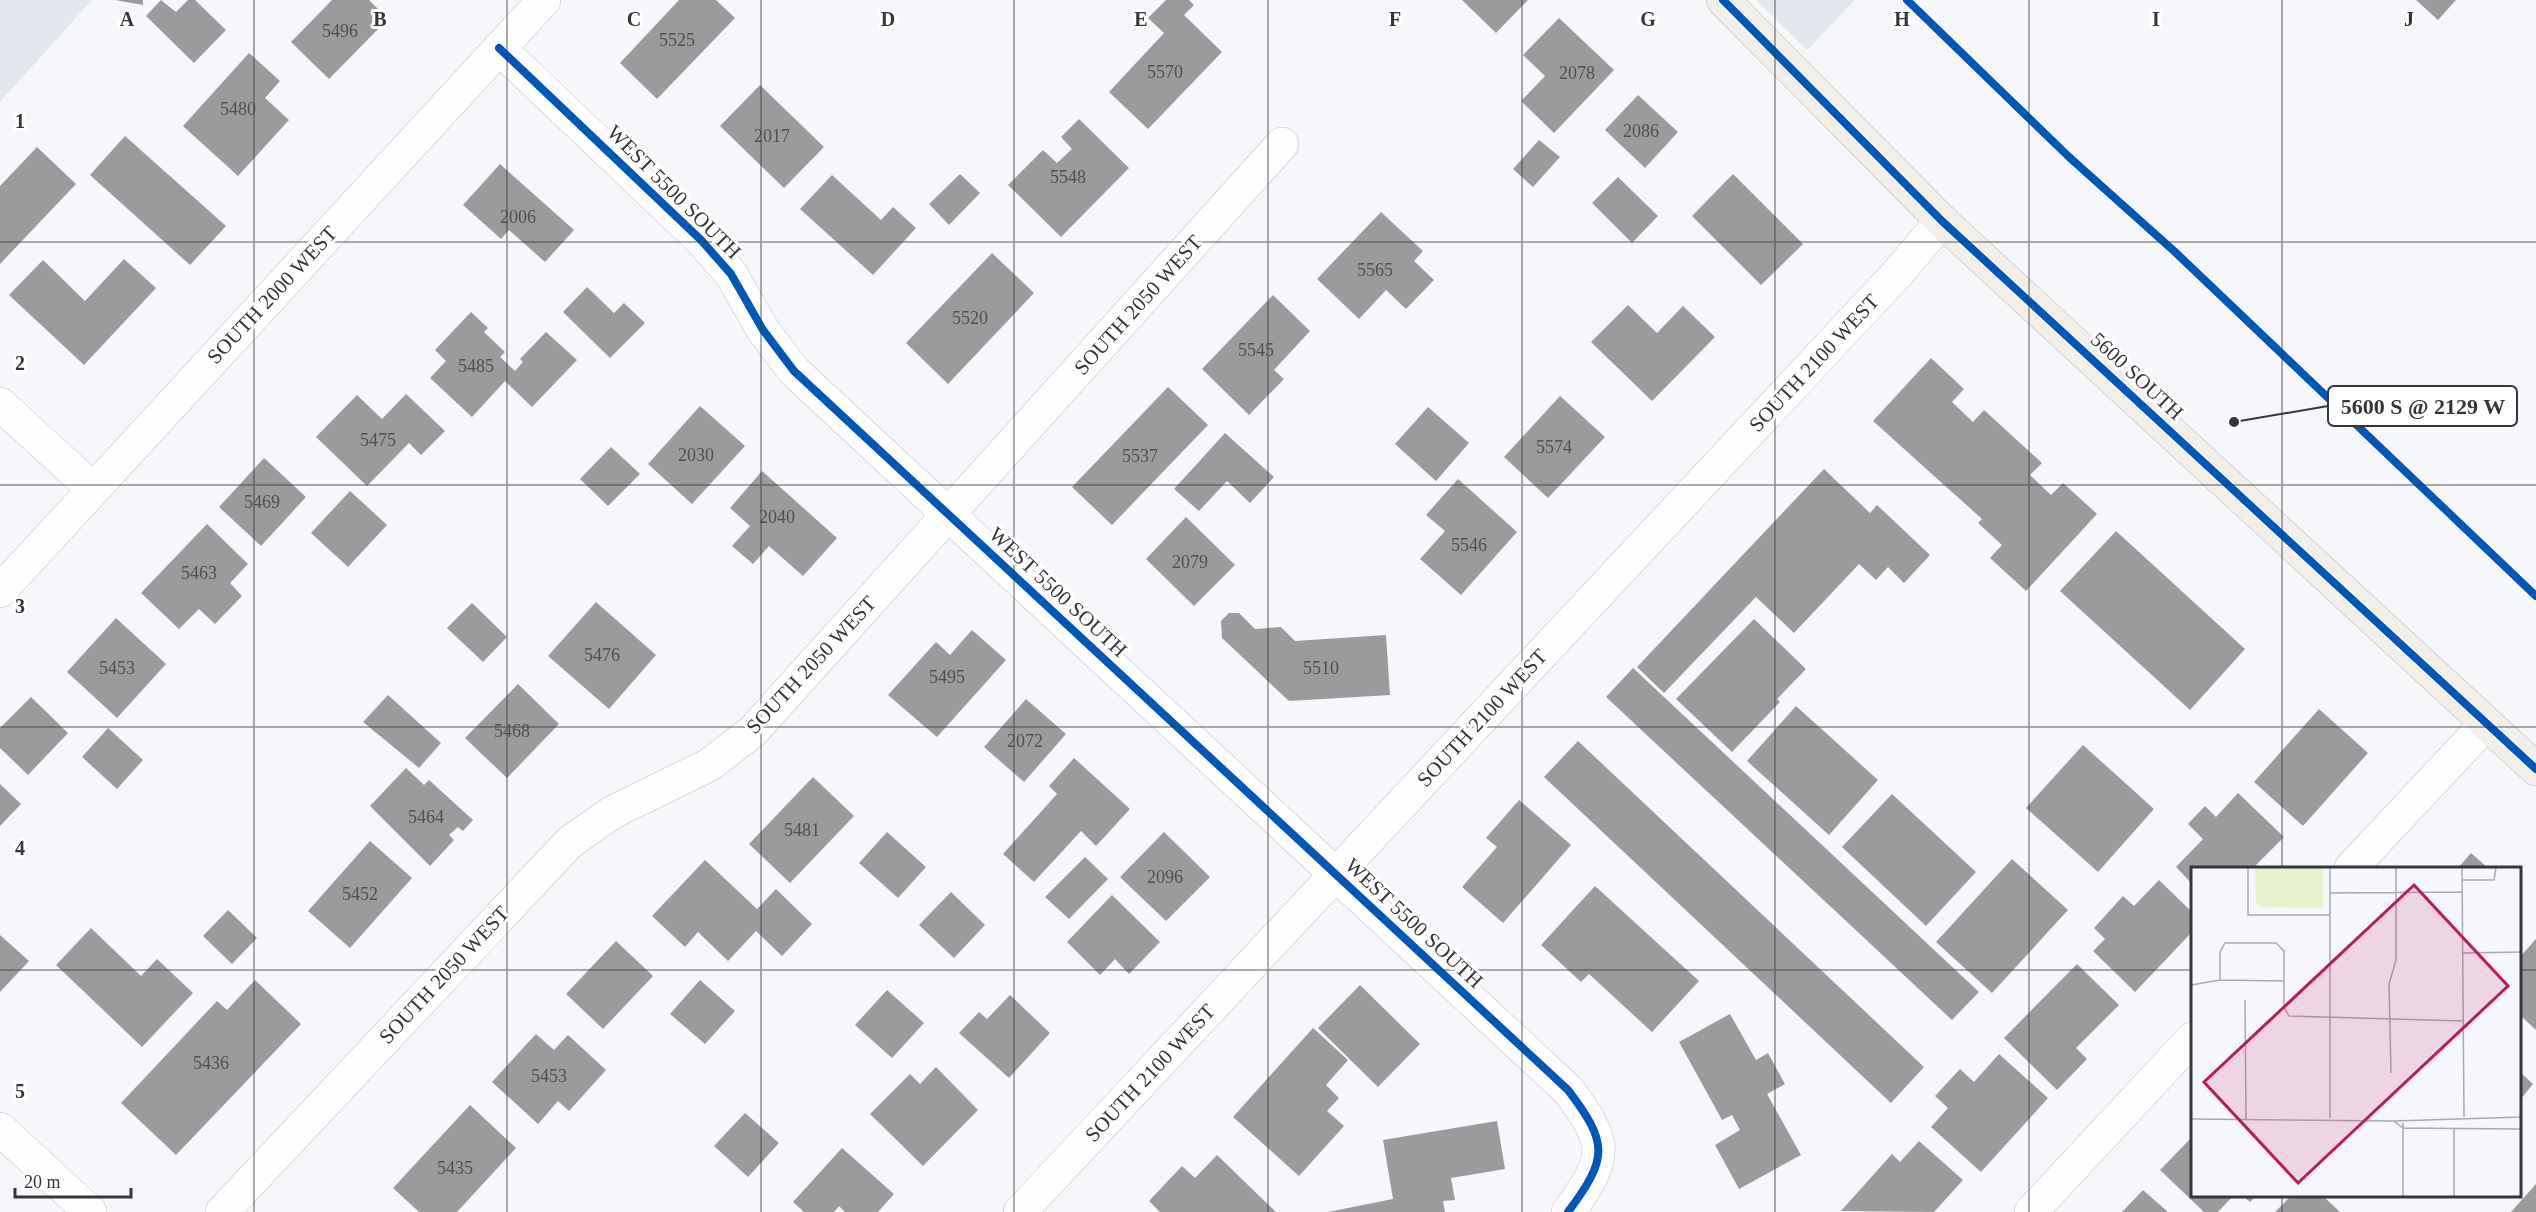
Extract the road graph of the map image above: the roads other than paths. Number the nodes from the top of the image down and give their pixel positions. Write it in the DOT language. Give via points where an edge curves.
graph roads {
  1 [pos="544,0"];
  2 [pos="1722,0"];
  3 [pos="499,48"];
  4 [pos="1282,144"];
  5 [pos="1942,221"];
  6 [pos="0,404"];
  7 [pos="93,489"];
  8 [pos="949,515"];
  9 [pos="0,591"];
  10 [pos="2486,724"];
  11 [pos="2536,769"];
  12 [pos="2352,867"];
  13 [pos="1336,874"];
  14 [pos="2191,1041"];
  15 [pos="0,1129"];
  16 [pos="90,1212"];
  17 [pos="222,1212"];
  18 [pos="1020,1212"];
  19 [pos="1568,1212"];
  20 [pos="2031,1212"];
  1 -- 3 [label="street, SOUTH 2000 WEST"];
  2 -- 5 [label="main road, 5600 SOUTH"];
  3 -- 7 [label="street, SOUTH 2000 WEST"];
  3 -- 8 [label="street, WEST 5500 SOUTH" via="701,240 731,274 763,330 794,371"];
  4 -- 8 [label="street, SOUTH 2050 WEST"];
  5 -- 10 [label="main road, 5600 SOUTH"];
  5 -- 13 [label="street, SOUTH 2100 WEST" via="1896,275"];
  6 -- 7 [label="street"];
  7 -- 9 [label="street, SOUTH 2000 WEST"];
  8 -- 13 [label="street, WEST 5500 SOUTH"];
  8 -- 17 [label="street, SOUTH 2050 WEST" via="753,731 709,765 613,812 570,842"];
  10 -- 11 [label="main road, 5600 SOUTH"];
  10 -- 12 [label="street"];
  13 -- 18 [label="street, SOUTH 2100 WEST"];
  13 -- 19 [label="street, WEST 5500 SOUTH" via="1568,1090 1591,1120 1600,1152 1588,1183"];
  14 -- 20 [label="street"];
  15 -- 16 [label="street"];
}
